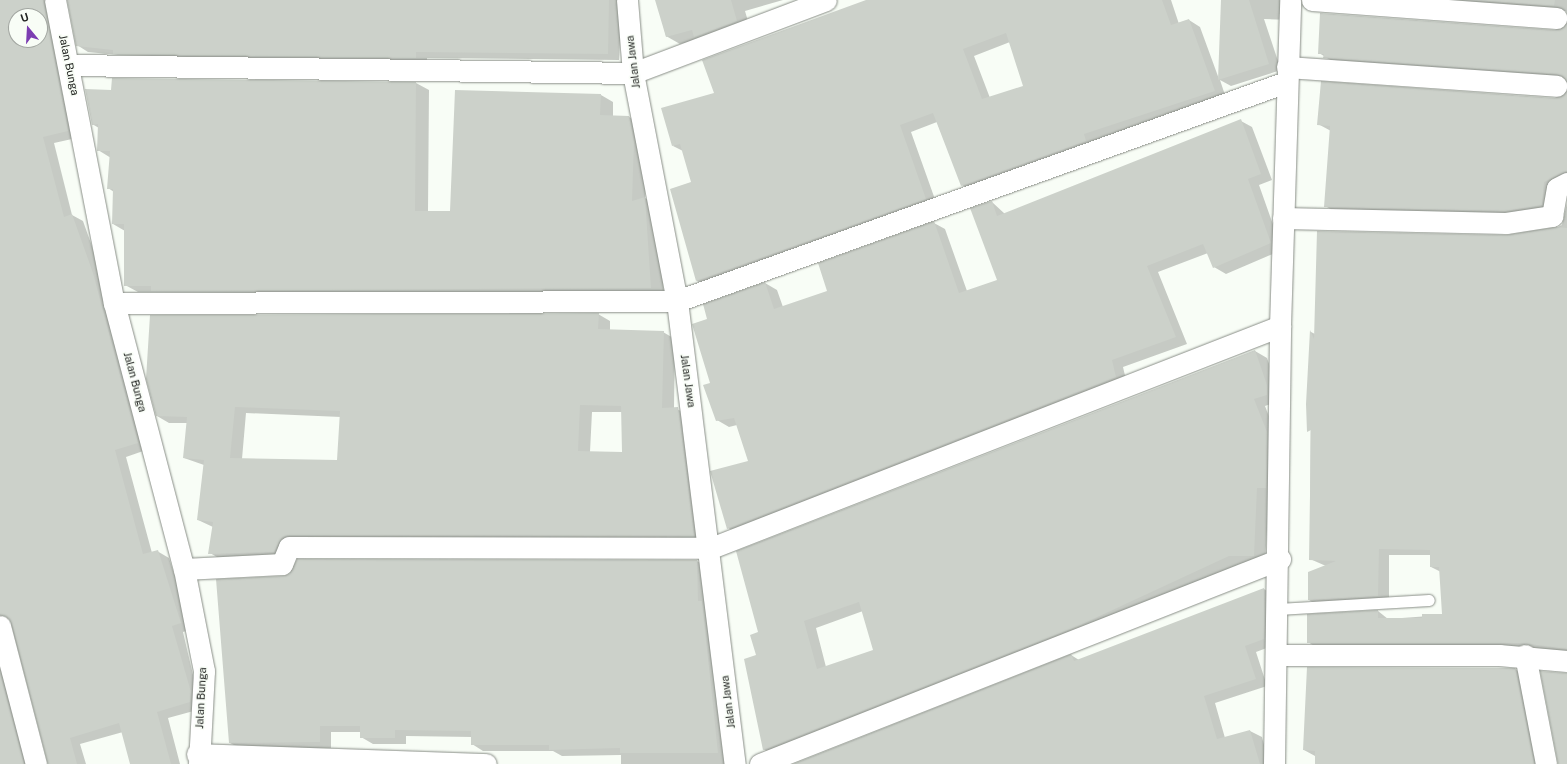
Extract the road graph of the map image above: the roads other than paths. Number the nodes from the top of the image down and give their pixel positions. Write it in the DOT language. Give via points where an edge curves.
graph roads {
  1 [pos="55,0"];
  2 [pos="627,0"];
  3 [pos="826,0"];
  4 [pos="1290,0"];
  5 [pos="1312,0"];
  6 [pos="1556,18"];
  7 [pos="70,65"];
  8 [pos="633,73"];
  9 [pos="1287,75"];
  10 [pos="1556,86"];
  11 [pos="1567,183"];
  12 [pos="1283,218"];
  13 [pos="677,301"];
  14 [pos="114,303"];
  15 [pos="1280,326"];
  16 [pos="711,548"];
  17 [pos="1280,559"];
  18 [pos="184,569"];
  19 [pos="1429,600"];
  20 [pos="1278,609"];
  21 [pos="0,626"];
  22 [pos="1277,655"];
  23 [pos="1526,655"];
  24 [pos="1567,661"];
  25 [pos="198,759"];
  26 [pos="36,764"];
  27 [pos="486,764"];
  28 [pos="736,764"];
  29 [pos="760,764"];
  30 [pos="1274,764"];
  31 [pos="1546,764"];
  1 -- 7 [label="street, Jalan Bunga"];
  2 -- 8 [label="street, Jalan Jawa"];
  3 -- 8 [label="street"];
  4 -- 9 [label="street"];
  5 -- 6 [label="street"];
  7 -- 8 [label="street"];
  7 -- 14 [label="street, Jalan Bunga"];
  8 -- 13 [label="street, Jalan Jawa"];
  9 -- 10 [label="street"];
  9 -- 12 [label="street"];
  9 -- 13 [label="street"];
  11 -- 12 [label="street" via="1557,188 1552,216 1506,223"];
  12 -- 15 [label="street"];
  13 -- 14 [label="street"];
  13 -- 16 [label="street, Jalan Jawa"];
  14 -- 18 [label="street, Jalan Bunga"];
  15 -- 16 [label="street"];
  15 -- 17 [label="street"];
  16 -- 18 [label="street" via="289,547 282,564"];
  16 -- 28 [label="street, Jalan Jawa"];
  17 -- 20 [label="street"];
  17 -- 29 [label="street"];
  18 -- 25 [label="street, Jalan Bunga" via="204,671"];
  19 -- 20 [label="lane"];
  20 -- 22 [label="street"];
  21 -- 26 [label="street"];
  22 -- 23 [label="street"];
  22 -- 30 [label="street"];
  23 -- 24 [label="street"];
  23 -- 31 [label="street"];
  25 -- 27 [label="street"];
}
